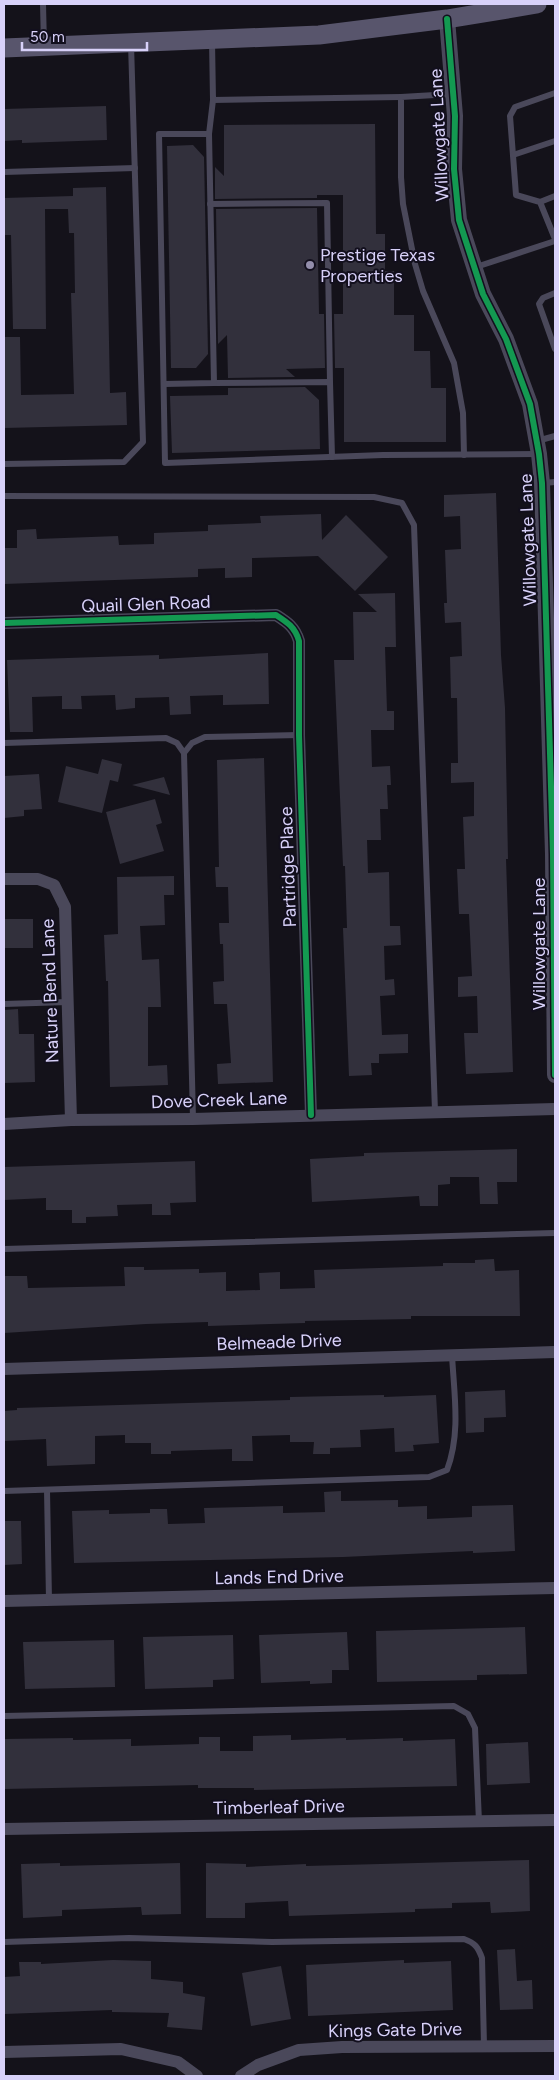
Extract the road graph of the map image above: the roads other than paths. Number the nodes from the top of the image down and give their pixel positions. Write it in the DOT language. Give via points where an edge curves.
graph roads {
  1 [pos="43,4"];
  2 [pos="536,4"];
  3 [pos="447,19"];
  4 [pos="212,39"];
  5 [pos="131,42"];
  6 [pos="44,47"];
  7 [pos="4,48"];
  8 [pos="555,93"];
  9 [pos="454,94"];
  10 [pos="401,97"];
  11 [pos="213,100"];
  12 [pos="209,134"];
  13 [pos="555,141"];
  14 [pos="513,155"];
  15 [pos="135,168"];
  16 [pos="4,172"];
  17 [pos="555,196"];
  18 [pos="540,202"];
  19 [pos="210,204"];
  20 [pos="555,240"];
  21 [pos="473,268"];
  22 [pos="555,293"];
  23 [pos="555,346"];
  24 [pos="330,382"];
  25 [pos="214,383"];
  26 [pos="164,384"];
  27 [pos="555,436"];
  28 [pos="538,448"];
  29 [pos="464,455"];
  30 [pos="332,457"];
  31 [pos="4,464"];
  32 [pos="549,482"];
  33 [pos="4,496"];
  34 [pos="551,601"];
  35 [pos="287,622"];
  36 [pos="4,623"];
  37 [pos="552,731"];
  38 [pos="299,735"];
  39 [pos="4,743"];
  40 [pos="184,753"];
  41 [pos="554,854"];
  42 [pos="4,879"];
  43 [pos="554,986"];
  44 [pos="69,1002"];
  45 [pos="4,1004"];
  46 [pos="555,1075"];
  47 [pos="555,1109"];
  48 [pos="434,1111"];
  49 [pos="311,1115"];
  50 [pos="193,1119"];
  51 [pos="71,1120"];
  52 [pos="4,1124"];
  53 [pos="555,1233"];
  54 [pos="4,1249"];
  55 [pos="555,1352"];
  56 [pos="451,1354"];
  57 [pos="4,1368"];
  58 [pos="47,1490"];
  59 [pos="4,1491"];
  60 [pos="555,1588"];
  61 [pos="49,1600"];
  62 [pos="4,1601"];
  63 [pos="4,1716"];
  64 [pos="555,1820"];
  65 [pos="479,1822"];
  66 [pos="4,1829"];
  67 [pos="4,1942"];
  68 [pos="484,2046"];
  69 [pos="555,2046"];
  70 [pos="4,2052"];
  71 [pos="197,2076"];
  72 [pos="241,2076"];
  1 -- 6 [label="lane"];
  2 -- 3 [label="main road"];
  3 -- 4 [label="main road" via="319,35"];
  3 -- 9 [label="street, Willowgate Lane"];
  4 -- 5 [label="main road"];
  4 -- 11 [label="lane"];
  5 -- 6 [label="main road"];
  5 -- 15 [label="lane"];
  6 -- 7 [label="main road"];
  8 -- 14 [label="lane" via="515,107 510,116"];
  9 -- 10 [label="lane"];
  9 -- 21 [label="street, Willowgate Lane" via="454,169 459,220"];
  10 -- 11 [label="lane"];
  10 -- 29 [label="lane" via="403,204 422,291 454,363 464,413"];
  11 -- 12 [label="lane"];
  12 -- 19 [label="lane"];
  12 -- 26 [label="lane" via="159,134"];
  13 -- 14 [label="lane"];
  14 -- 18 [label="lane" via="516,195"];
  15 -- 16 [label="lane"];
  15 -- 31 [label="lane" via="143,442 124,462"];
  17 -- 18 [label="lane"];
  18 -- 20 [label="lane"];
  19 -- 24 [label="lane" via="327,203"];
  19 -- 25 [label="lane"];
  20 -- 21 [label="lane"];
  21 -- 28 [label="street, Willowgate Lane" via="506,339 530,404"];
  22 -- 23 [label="lane" via="543,298 539,304"];
  24 -- 25 [label="lane"];
  24 -- 30 [label="lane"];
  25 -- 26 [label="lane"];
  26 -- 30 [label="lane" via="165,463"];
  27 -- 28 [label="lane"];
  28 -- 29 [label="lane"];
  28 -- 32 [label="street, Willowgate Lane"];
  29 -- 30 [label="lane"];
  32 -- 34 [label="street, Willowgate Lane"];
  33 -- 48 [label="lane" via="374,497 402,503 414,525"];
  34 -- 37 [label="street, Willowgate Lane"];
  35 -- 36 [label="street, Quail Glen Road" via="276,616"];
  35 -- 38 [label="street, Partridge Place" via="299,640"];
  37 -- 41 [label="street, Willowgate Lane"];
  38 -- 40 [label="lane" via="205,737 192,743"];
  38 -- 49 [label="street, Partridge Place"];
  39 -- 40 [label="lane" via="166,738 177,743"];
  40 -- 50 [label="lane"];
  41 -- 43 [label="street, Willowgate Lane"];
  42 -- 44 [label="street, Nature Bend Lane" via="38,879 54,885 65,907"];
  43 -- 46 [label="street, Willowgate Lane"];
  44 -- 45 [label="lane"];
  44 -- 51 [label="street, Nature Bend Lane"];
  47 -- 48 [label="street, Dove Creek Lane"];
  48 -- 49 [label="street, Dove Creek Lane"];
  49 -- 50 [label="street, Dove Creek Lane"];
  50 -- 51 [label="street, Dove Creek Lane"];
  51 -- 52 [label="street, Dove Creek Lane"];
  53 -- 54 [label="lane"];
  55 -- 56 [label="street, Belmeade Drive"];
  56 -- 57 [label="street, Belmeade Drive"];
  56 -- 58 [label="lane" via="457,1424 454,1453 447,1470 429,1477"];
  58 -- 59 [label="lane"];
  58 -- 61 [label="lane"];
  60 -- 61 [label="street, Lands End Drive"];
  61 -- 62 [label="street, Lands End Drive"];
  63 -- 65 [label="lane" via="454,1706 468,1714 475,1728"];
  64 -- 65 [label="street, Timberleaf Drive"];
  65 -- 66 [label="street, Timberleaf Drive"];
  67 -- 68 [label="lane" via="129,1938 272,1942 464,1939 478,1948 482,1958"];
  68 -- 69 [label="street, Kings Gate Drive"];
  68 -- 72 [label="street, Kings Gate Drive" via="299,2050 258,2065"];
  70 -- 71 [label="street" via="121,2049 178,2062"];
}
